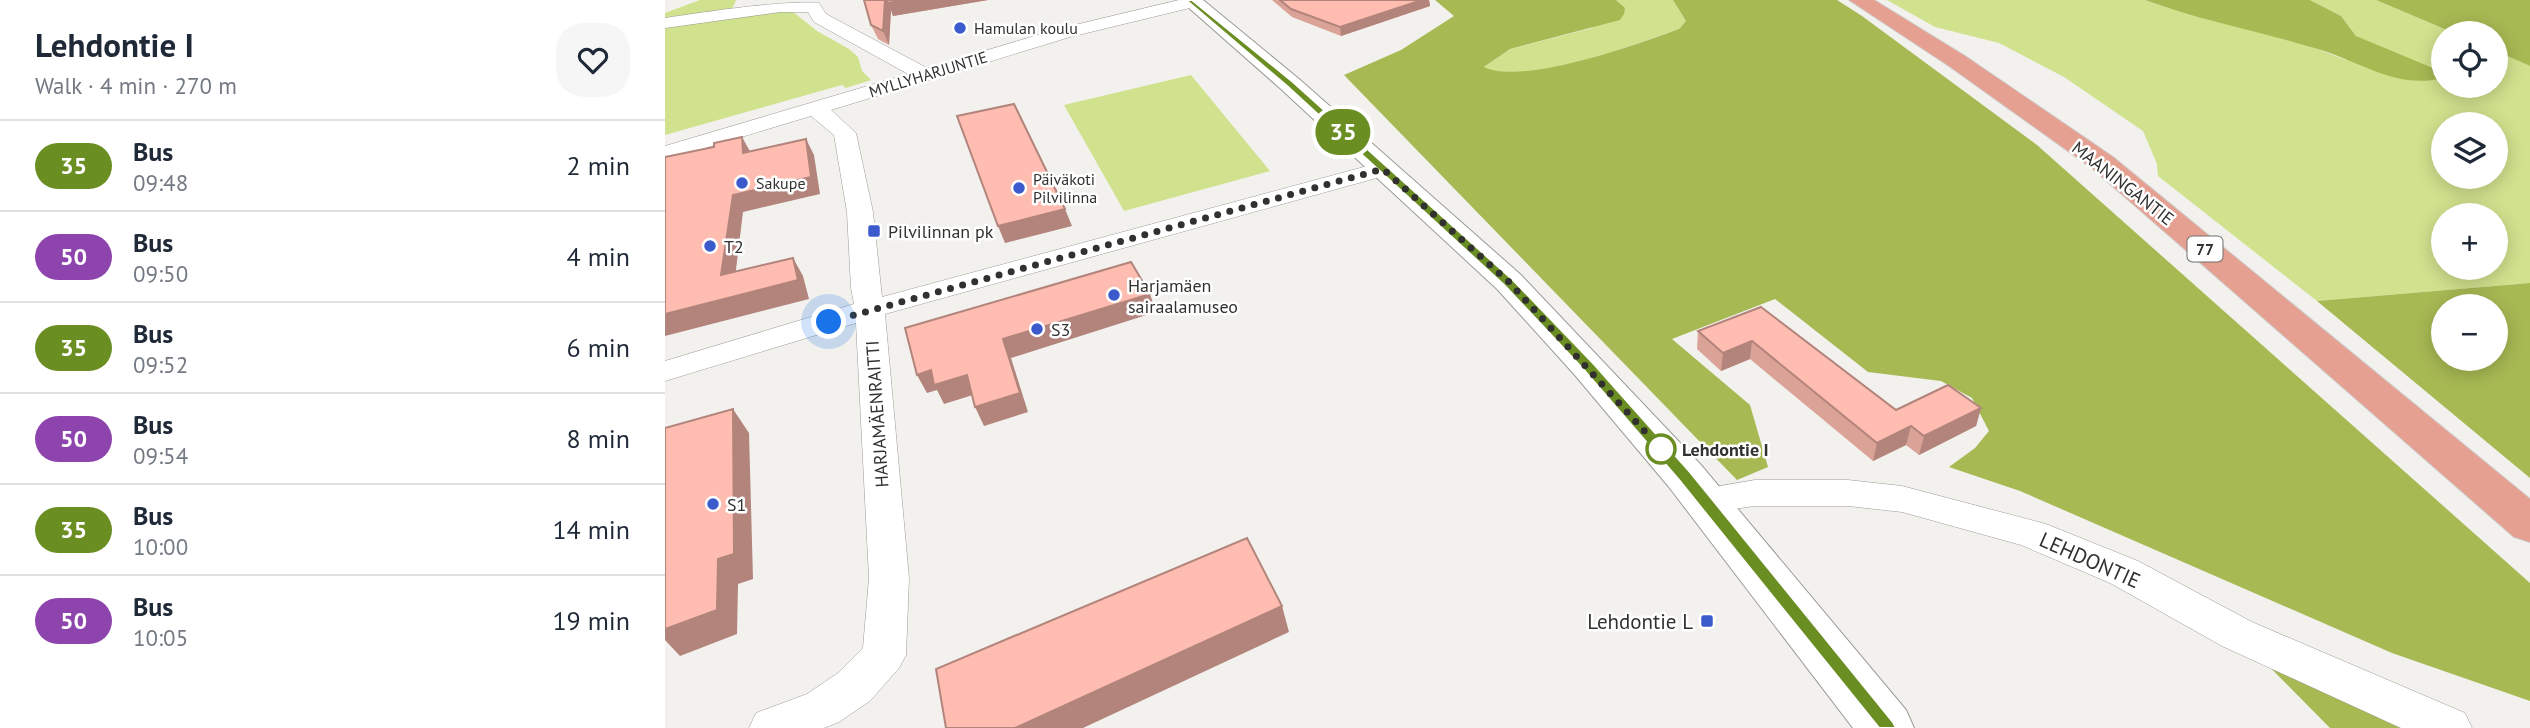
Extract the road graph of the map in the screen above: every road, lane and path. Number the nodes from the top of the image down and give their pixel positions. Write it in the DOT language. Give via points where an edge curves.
graph roads {
  1 [pos="1860,0"];
  2 [pos="1191,1"];
  3 [pos="665,23"];
  4 [pos="925,75"];
  5 [pos="815,108"];
  6 [pos="665,153"];
  7 [pos="1383,169"];
  8 [pos="870,309"];
  9 [pos="665,371"];
  10 [pos="1704,500"];
  11 [pos="2530,525"];
  12 [pos="772,728"];
  13 [pos="1886,728"];
  14 [pos="2449,728"];
  1 -- 11 [label="main road, MAANINGANTIE / 77" via="1957,61 2102,163"];
  2 -- 4 [label="street, MYLLYHARJUNTIE"];
  2 -- 7 [label="street"];
  3 -- 4 [label="street" via="781,6 813,7 820,18"];
  4 -- 5 [label="street, MYLLYHARJUNTIE"];
  5 -- 6 [label="street, MYLLYHARJUNTIE"];
  5 -- 8 [label="street, HARJAMÄENRAITTI" via="845,133 860,212"];
  7 -- 8 [label="street"];
  7 -- 10 [label="street" via="1509,282"];
  8 -- 9 [label="street"];
  8 -- 12 [label="street, HARJAMÄENRAITTI" via="889,578 884,655 854,687 823,708"];
  10 -- 13 [label="street"];
  10 -- 14 [label="street, LEHDONTIE" via="1755,493 1902,499 2032,534 2123,572 2237,634"];
}
